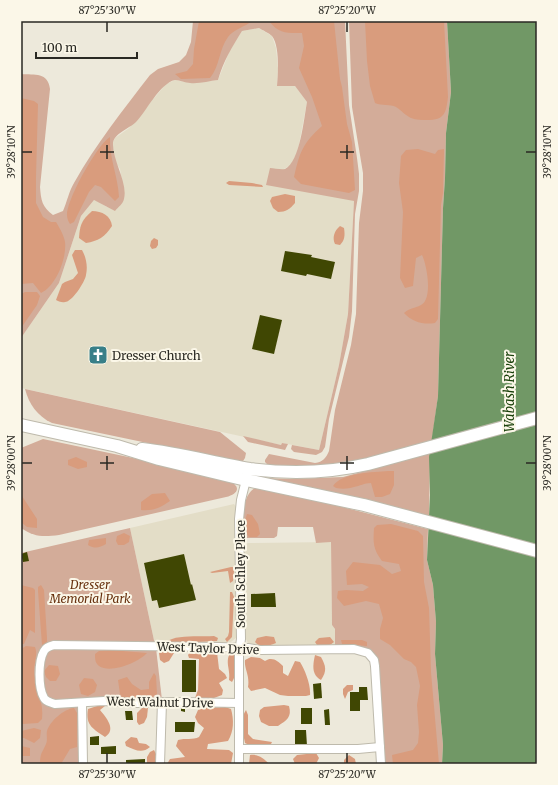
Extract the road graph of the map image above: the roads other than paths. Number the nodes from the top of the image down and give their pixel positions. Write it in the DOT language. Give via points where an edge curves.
graph roads {
  1 [pos="537,418"];
  2 [pos="21,425"];
  3 [pos="248,474"];
  4 [pos="537,551"];
  5 [pos="240,648"];
  6 [pos="44,651"];
  7 [pos="162,702"];
  8 [pos="82,703"];
  9 [pos="239,703"];
  10 [pos="380,747"];
  11 [pos="239,749"];
  12 [pos="83,764"];
  13 [pos="160,764"];
  14 [pos="239,764"];
  15 [pos="381,764"];
  1 -- 3 [label="main road" via="368,464 315,472"];
  2 -- 3 [label="main road" via="117,446 161,451"];
  3 -- 4 [label="main road"];
  3 -- 5 [label="street, South Schley Place" via="240,512"];
  5 -- 6 [label="street, West Taylor Drive" via="54,645"];
  5 -- 9 [label="street, South Schley Place"];
  5 -- 10 [label="street, West Taylor Drive" via="354,649 362,650 371,656 375,666"];
  6 -- 8 [label="street, West Walnut Drive" via="40,665 43,697 47,702 54,704"];
  7 -- 8 [label="street, West Walnut Drive"];
  7 -- 9 [label="street, West Walnut Drive"];
  7 -- 13 [label="street"];
  8 -- 12 [label="street"];
  9 -- 11 [label="street, South Schley Place"];
  10 -- 11 [label="street"];
  10 -- 15 [label="street"];
  11 -- 14 [label="street, South Schley Place"];
}
